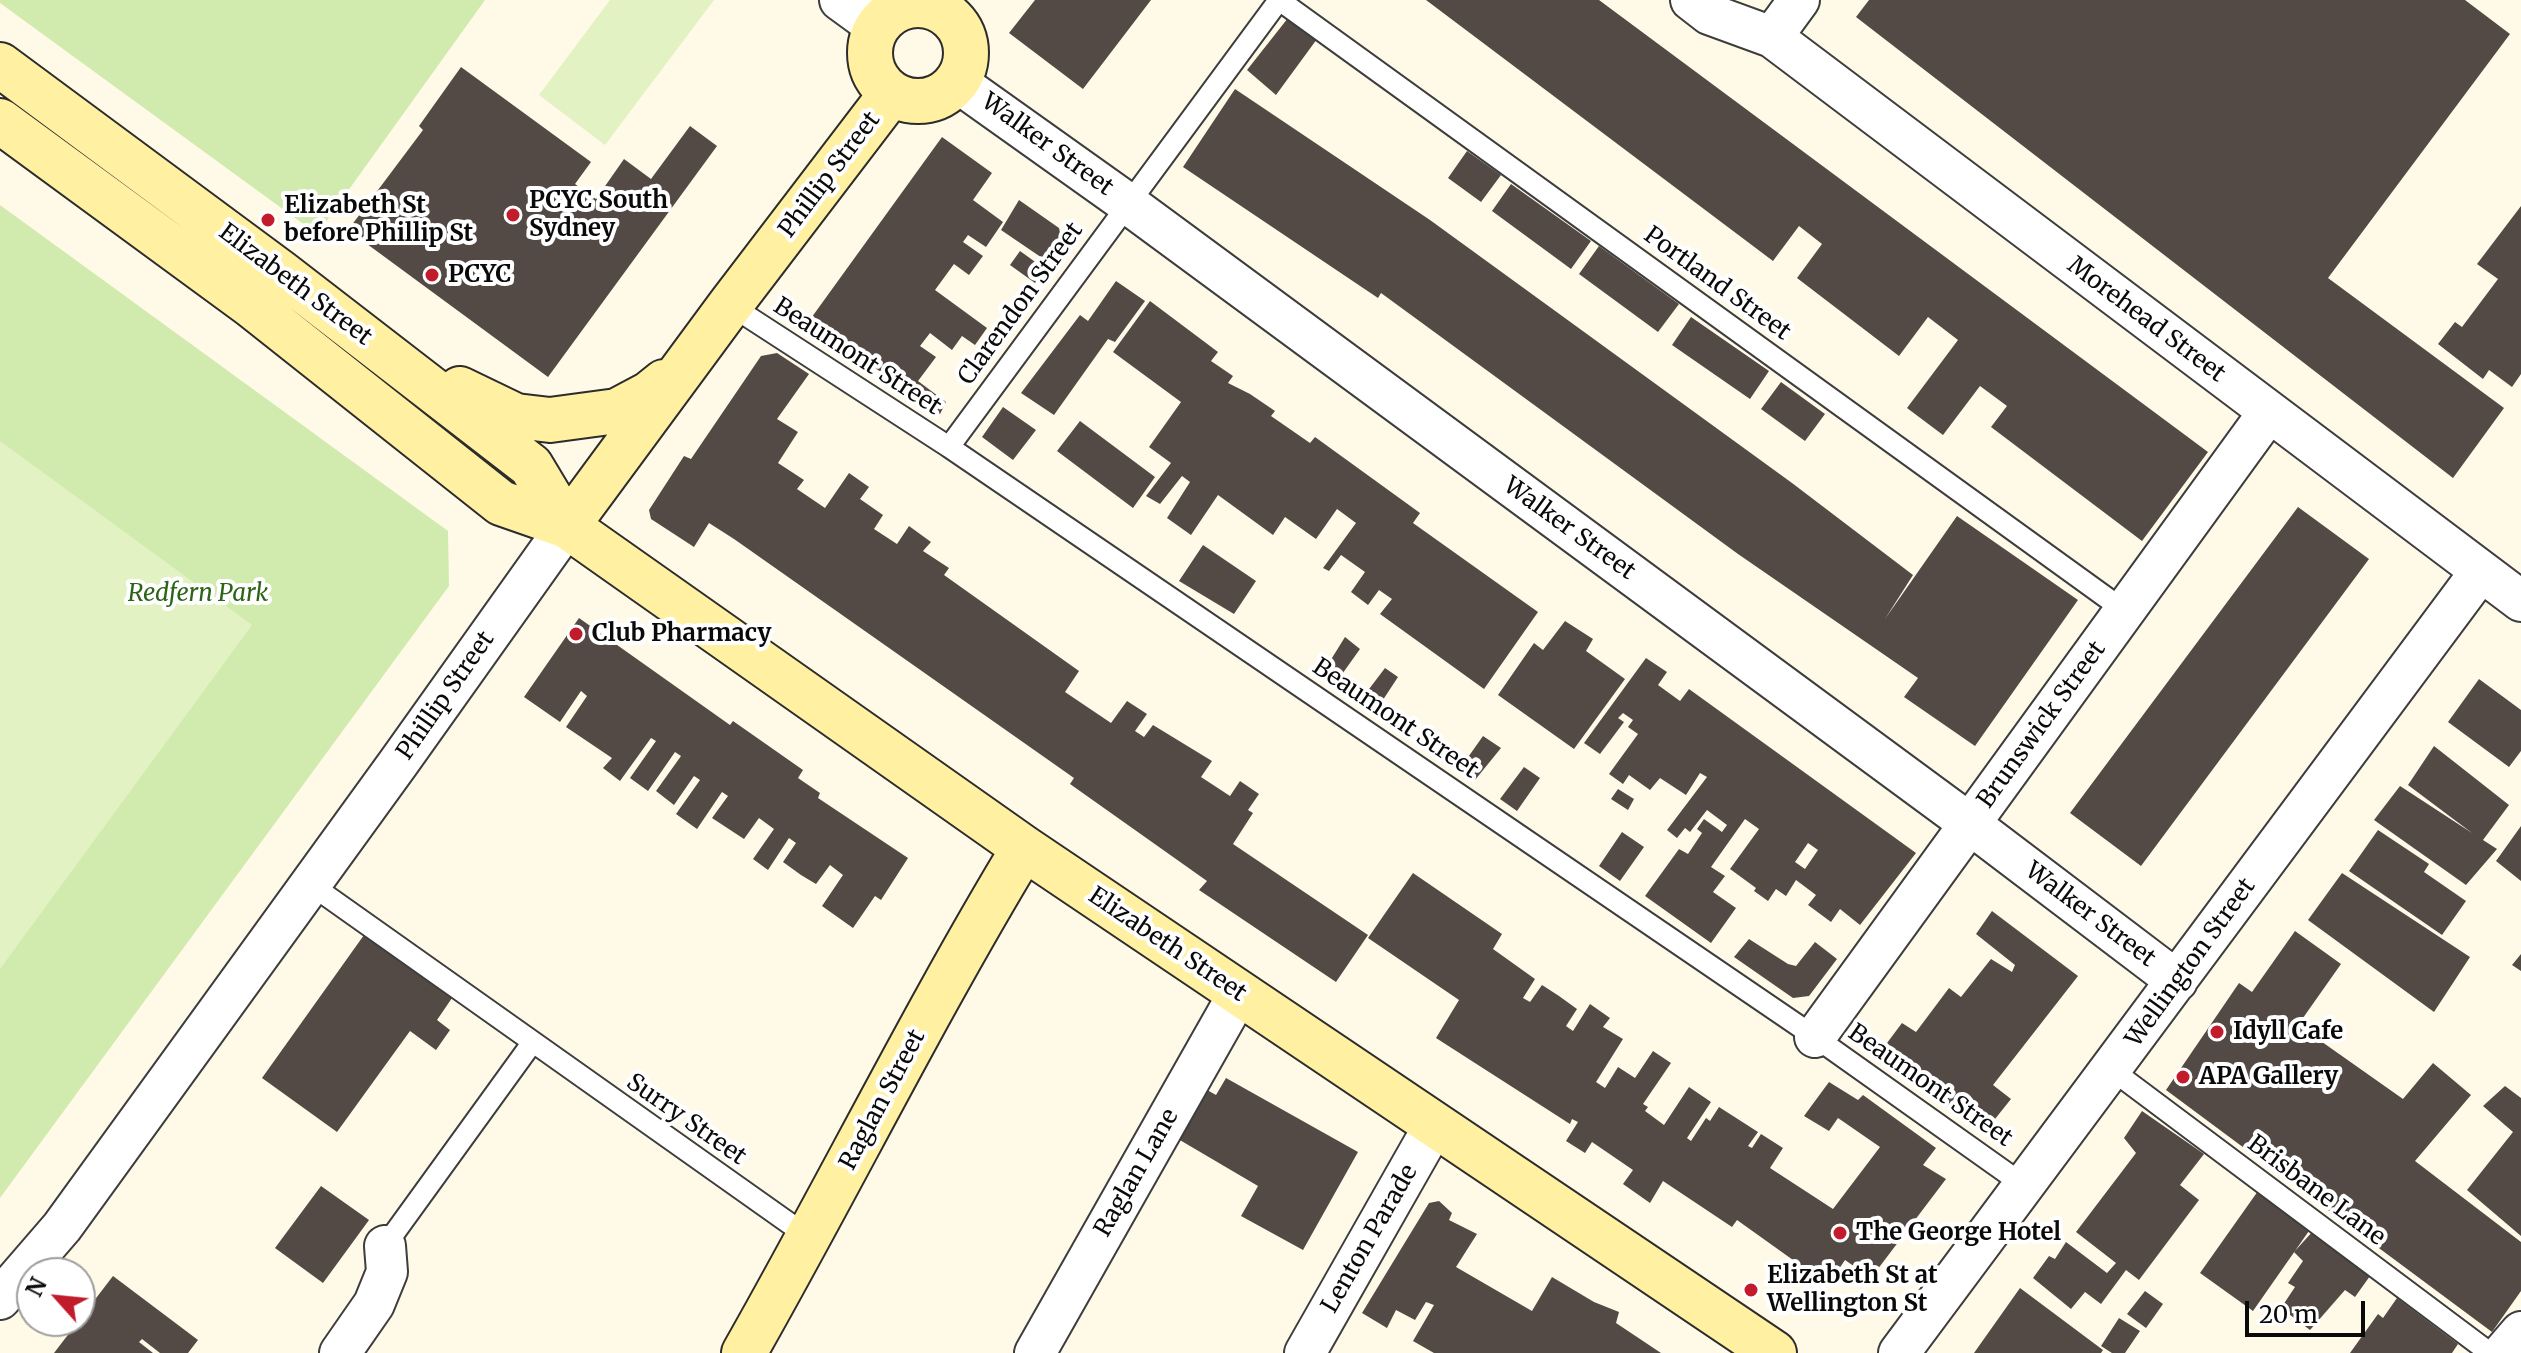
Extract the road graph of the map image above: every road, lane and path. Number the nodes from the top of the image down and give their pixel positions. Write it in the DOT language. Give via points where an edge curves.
graph roads {
  1 [pos="840,0"];
  2 [pos="1279,0"];
  3 [pos="1691,0"];
  4 [pos="1746,0"];
  5 [pos="1799,0"];
  6 [pos="951,8"];
  7 [pos="877,27"];
  8 [pos="1772,37"];
  9 [pos="0,65"];
  10 [pos="957,82"];
  11 [pos="891,94"];
  12 [pos="0,121"];
  13 [pos="1127,203"];
  14 [pos="730,305"];
  15 [pos="400,366"];
  16 [pos="685,366"];
  17 [pos="2269,412"];
  18 [pos="949,447"];
  19 [pos="567,526"];
  20 [pos="2481,571"];
  21 [pos="2521,601"];
  22 [pos="2125,611"];
  23 [pos="1970,824"];
  24 [pos="1024,848"];
  25 [pos="310,884"];
  26 [pos="2177,981"];
  27 [pos="1239,993"];
  28 [pos="1815,1037"];
  29 [pos="532,1043"];
  30 [pos="2112,1070"];
  31 [pos="1434,1126"];
  32 [pos="2025,1186"];
  33 [pos="810,1238"];
  34 [pos="385,1246"];
  35 [pos="0,1299"];
  36 [pos="2521,1332"];
  37 [pos="340,1353"];
  38 [pos="744,1353"];
  39 [pos="1035,1353"];
  40 [pos="1305,1353"];
  41 [pos="1774,1353"];
  42 [pos="1899,1353"];
  43 [pos="2490,1353"];
  44 [pos="2503,1353"];
  1 -- 7 [label="street"];
  2 -- 13 [label="lane, Clarendon Street"];
  2 -- 22 [label="lane, Portland Street"];
  3 -- 8 [label="street, Morehead Street" via="1709,14"];
  4 -- 8 [label="street, Morehead Street"];
  5 -- 8 [label="street"];
  6 -- 7 [label="main road" via="902,7"];
  6 -- 10 [label="main road" via="967,54"];
  7 -- 11 [label="main road, Phillip Street" via="870,56 880,83"];
  8 -- 17 [label="street, Morehead Street"];
  9 -- 15 [label="main road, Elizabeth Street"];
  10 -- 11 [label="main road, Phillip Street" via="934,99 919,102"];
  10 -- 13 [label="street, Walker Street"];
  11 -- 14 [label="main road, Phillip Street"];
  12 -- 19 [label="main road, Elizabeth Street" via="251,305 501,503"];
  13 -- 18 [label="lane, Clarendon Street"];
  13 -- 23 [label="street, Walker Street"];
  14 -- 16 [label="main road, Phillip Street"];
  14 -- 18 [label="lane, Beaumont Street"];
  15 -- 16 [label="main road" via="516,416 550,420 617,411"];
  15 -- 19 [label="main road, Elizabeth Street" via="531,466"];
  16 -- 19 [label="main road, Phillip Street"];
  17 -- 20 [label="street, Morehead Street"];
  17 -- 22 [label="street, Brunswick Street"];
  18 -- 28 [label="lane, Beaumont Street"];
  19 -- 24 [label="main road, Elizabeth Street"];
  19 -- 25 [label="street, Phillip Street"];
  20 -- 21 [label="street, Morehead Street"];
  20 -- 26 [label="street, Wellington Street"];
  22 -- 23 [label="street, Brunswick Street"];
  23 -- 26 [label="street, Walker Street"];
  23 -- 28 [label="street, Brunswick Street"];
  24 -- 27 [label="main road, Elizabeth Street"];
  24 -- 33 [label="main road, Raglan Street"];
  25 -- 29 [label="lane, Surry Street"];
  25 -- 35 [label="street, Phillip Street" via="62,1227"];
  26 -- 30 [label="street, Wellington Street"];
  27 -- 31 [label="main road, Elizabeth Street"];
  27 -- 39 [label="street, Raglan Lane"];
  28 -- 32 [label="lane, Beaumont Street"];
  29 -- 33 [label="lane, Surry Street"];
  29 -- 34 [label="lane"];
  30 -- 32 [label="street, Wellington Street"];
  30 -- 43 [label="lane, Brisbane Lane"];
  31 -- 40 [label="street, Lenton Parade"];
  31 -- 41 [label="main road, Elizabeth Street"];
  32 -- 42 [label="street, Wellington Street"];
  33 -- 38 [label="main road, Raglan Street"];
  34 -- 37 [label="street" via="387,1272 374,1304"];
  36 -- 44 [label="street"];
}
